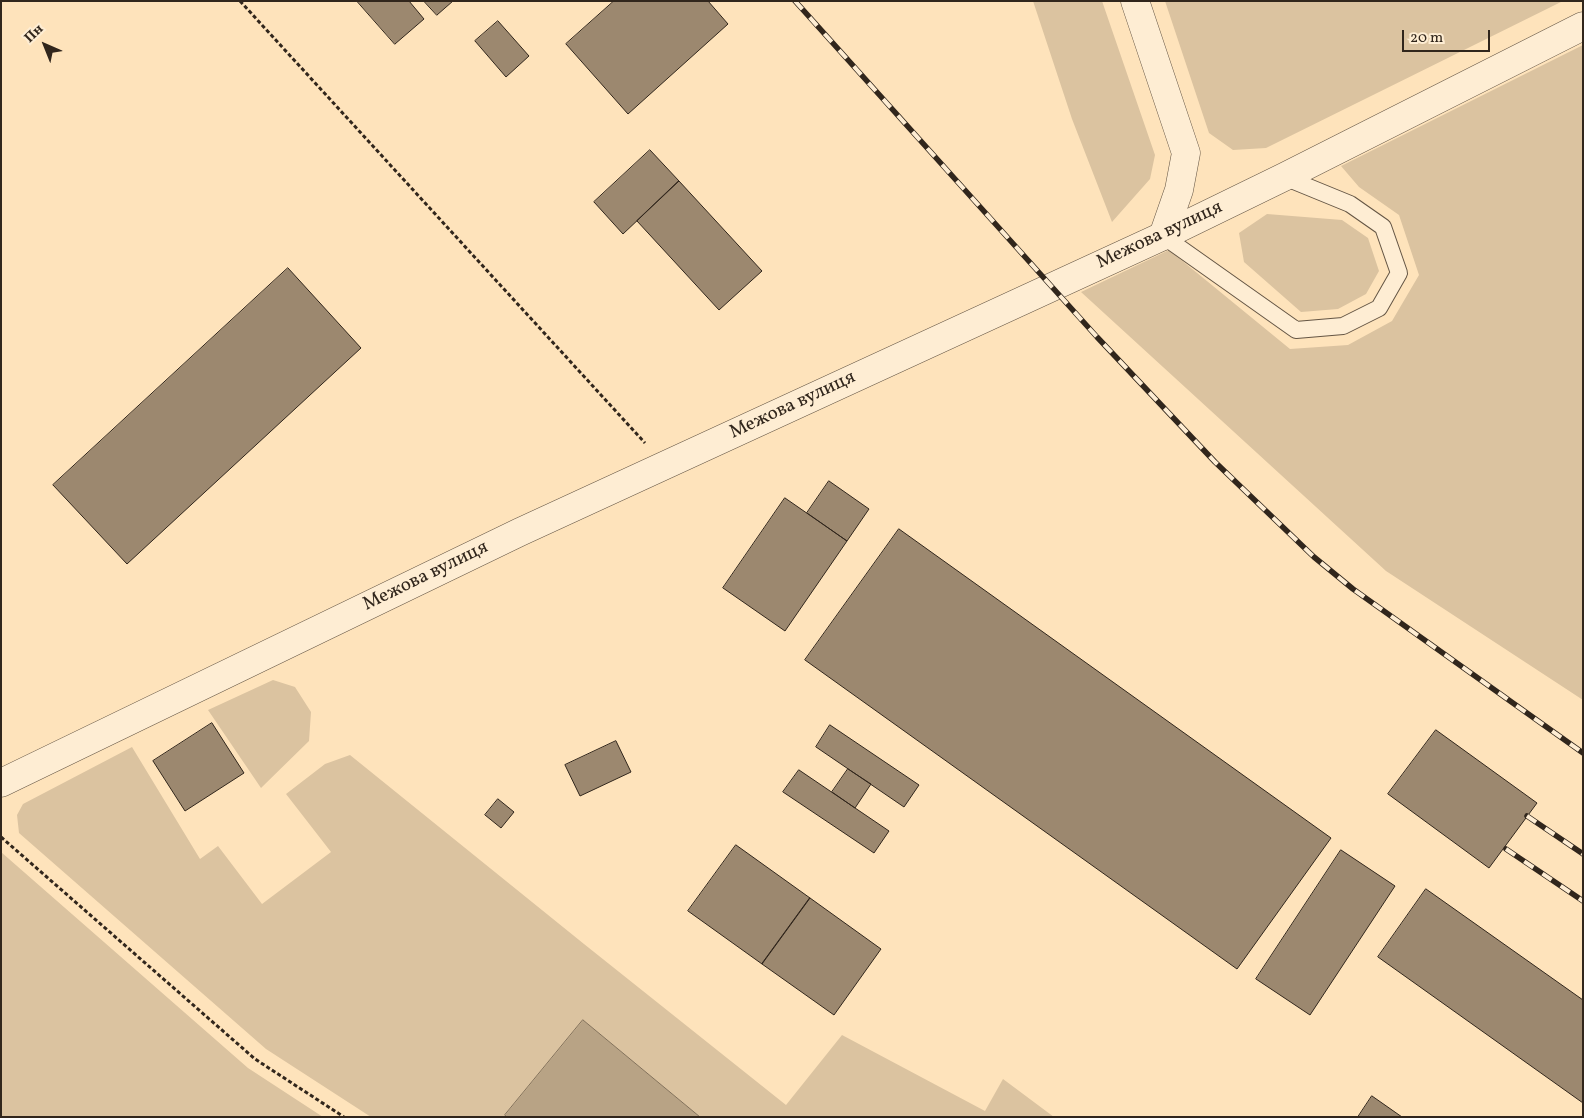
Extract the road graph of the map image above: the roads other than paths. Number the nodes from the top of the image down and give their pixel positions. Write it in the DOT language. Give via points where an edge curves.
graph roads {
  1 [pos="1135,1"];
  2 [pos="1583,26"];
  3 [pos="1284,176"];
  4 [pos="1163,236"];
  5 [pos="1,782"];
  1 -- 4 [label="street" via="1186,153 1179,190"];
  2 -- 3 [label="street, Межова вулиця"];
  3 -- 4 [label="street, Межова вулиця"];
  3 -- 4 [label="lane" via="1350,204 1383,227 1398,273 1379,308 1343,326 1296,330"];
  4 -- 5 [label="street, Межова вулиця" via="520,532"];
}
